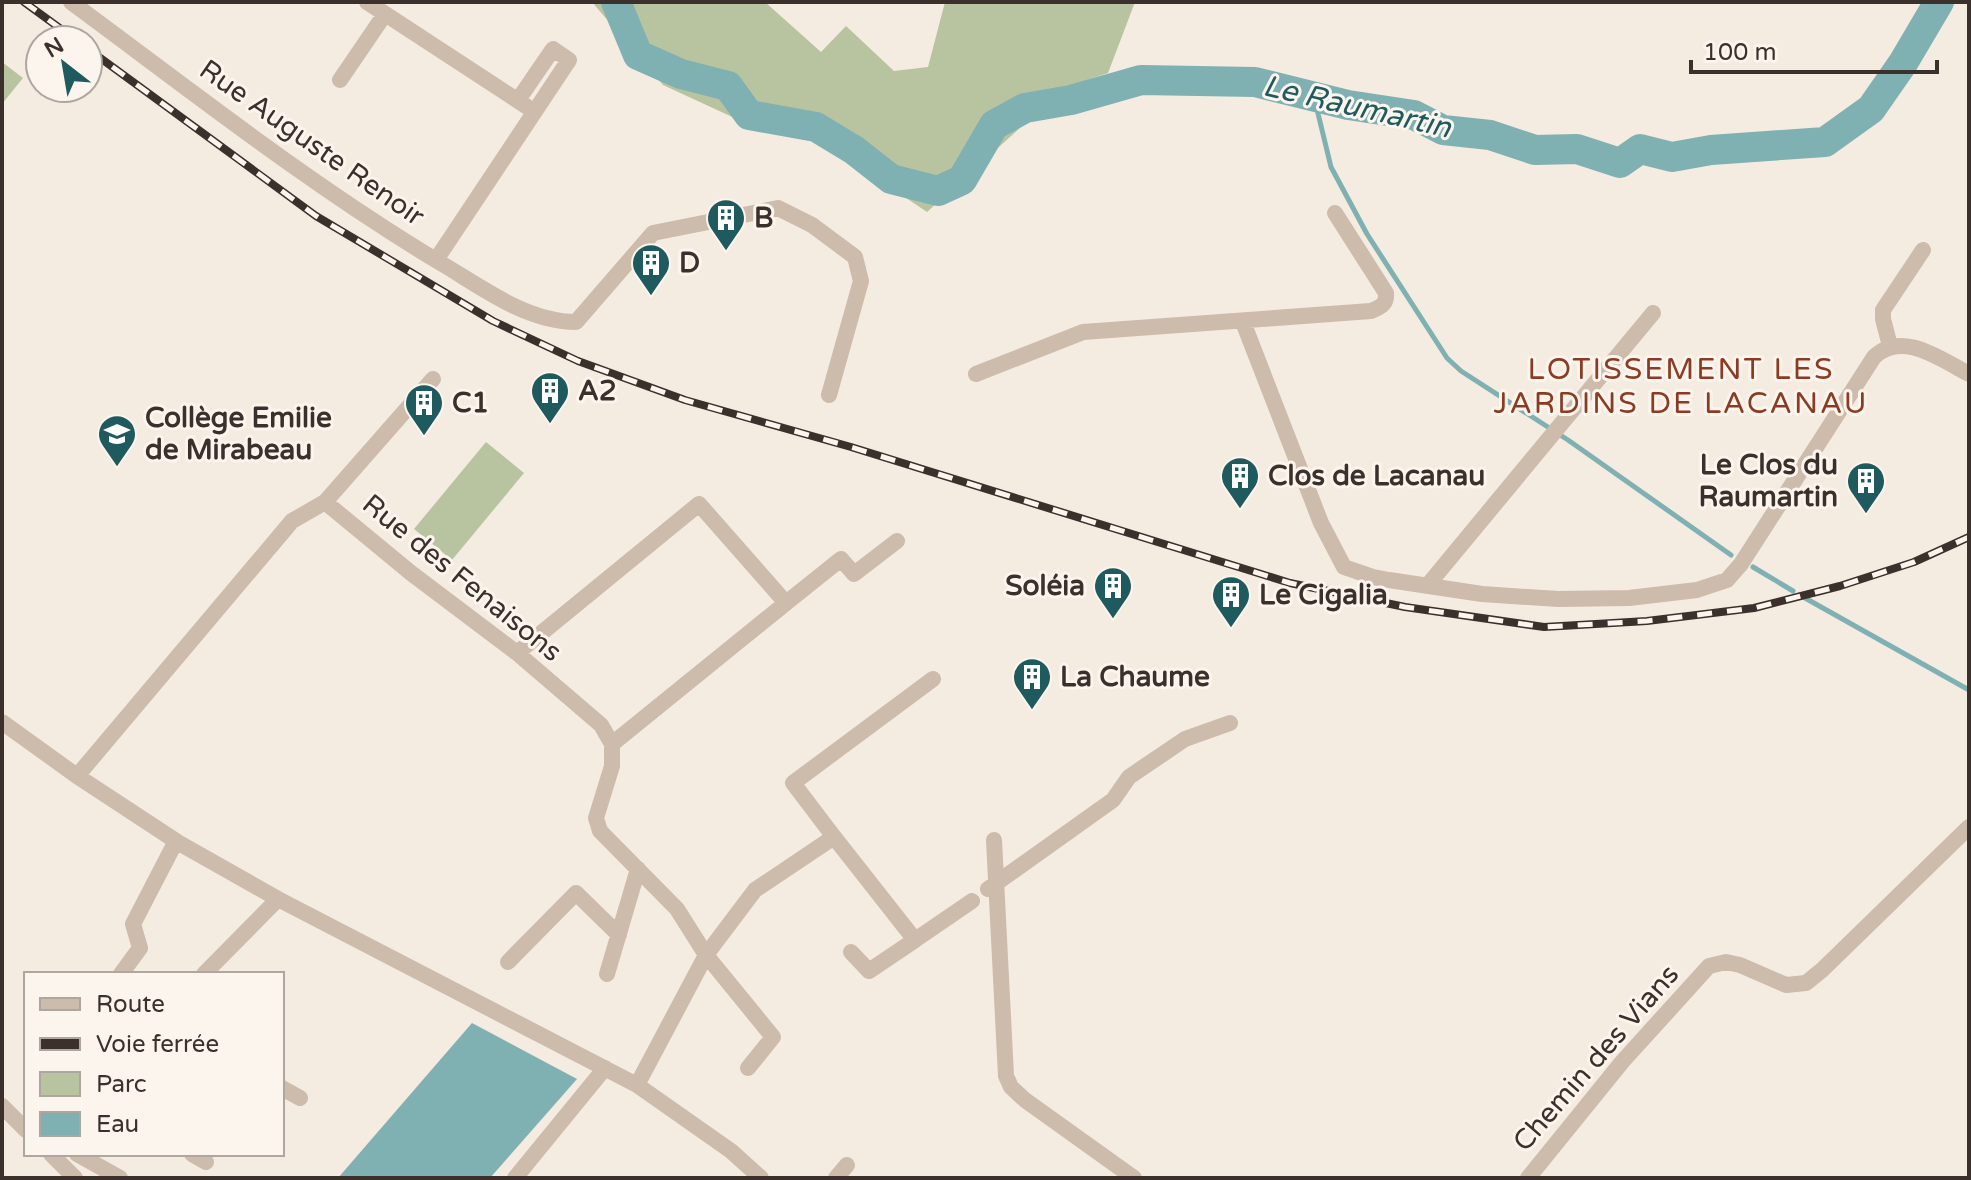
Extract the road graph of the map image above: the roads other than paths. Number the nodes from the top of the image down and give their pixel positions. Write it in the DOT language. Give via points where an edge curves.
graph roads {
  1 [pos="71,2"];
  2 [pos="367,2"];
  3 [pos="385,14"];
  4 [pos="340,80"];
  5 [pos="518,100"];
  6 [pos="535,112"];
  7 [pos="1335,213"];
  8 [pos="1923,250"];
  9 [pos="436,260"];
  10 [pos="1653,313"];
  11 [pos="1243,322"];
  12 [pos="1890,346"];
  13 [pos="976,374"];
  14 [pos="1969,374"];
  15 [pos="433,379"];
  16 [pos="829,395"];
  17 [pos="325,502"];
  18 [pos="897,541"];
  19 [pos="1427,586"];
  20 [pos="786,603"];
  21 [pos="517,653"];
  22 [pos="933,679"];
  23 [pos="2,722"];
  24 [pos="1230,723"];
  25 [pos="612,744"];
  26 [pos="77,776"];
  27 [pos="1969,827"];
  28 [pos="834,837"];
  29 [pos="994,840"];
  30 [pos="176,841"];
  31 [pos="638,869"];
  32 [pos="991,887"];
  33 [pos="278,899"];
  34 [pos="972,901"];
  35 [pos="619,935"];
  36 [pos="915,940"];
  37 [pos="851,952"];
  38 [pos="706,955"];
  39 [pos="508,962"];
  40 [pos="122,972"];
  41 [pos="206,972"];
  42 [pos="607,974"];
  43 [pos="605,1068"];
  44 [pos="748,1068"];
  45 [pos="637,1085"];
  46 [pos="284,1089"];
  47 [pos="300,1098"];
  48 [pos="2,1106"];
  49 [pos="24,1128"];
  50 [pos="53,1156"];
  51 [pos="81,1156"];
  52 [pos="847,1165"];
  53 [pos="75,1178"];
  54 [pos="120,1178"];
  55 [pos="515,1178"];
  56 [pos="761,1178"];
  57 [pos="836,1178"];
  58 [pos="1134,1178"];
  59 [pos="1528,1178"];
  1 -- 9 [label="street, Rue Auguste Renoir" via="333,196"];
  2 -- 3 [label="street"];
  3 -- 4 [label="street"];
  3 -- 5 [label="street"];
  5 -- 6 [label="street"];
  5 -- 6 [label="street" via="553,49 569,60"];
  6 -- 9 [label="street"];
  7 -- 11 [label="street" via="1386,293 1382,307"];
  8 -- 12 [label="street" via="1883,310"];
  9 -- 16 [label="street, Rue Auguste Renoir" via="533,314 576,322 653,233 778,208 855,257 861,281"];
  10 -- 19 [label="street"];
  11 -- 13 [label="street" via="1083,332"];
  11 -- 19 [label="street" via="1321,523 1344,567"];
  12 -- 14 [label="street" via="1913,347"];
  12 -- 19 [label="street" via="1874,357 1727,580 1697,590 1629,598 1558,599"];
  15 -- 17 [label="street"];
  17 -- 21 [label="street, Rue des Fenaisons"];
  17 -- 26 [label="street, Rue des Fenaisons" via="292,521"];
  18 -- 20 [label="street" via="854,574 841,559"];
  20 -- 21 [label="street" via="699,504"];
  20 -- 25 [label="street"];
  21 -- 25 [label="street, Rue des Fenaisons" via="601,725"];
  22 -- 28 [label="street" via="793,783"];
  23 -- 26 [label="street"];
  24 -- 32 [label="street" via="1185,739 1140,769 1113,800"];
  25 -- 31 [label="street" via="612,766 596,818 600,831"];
  26 -- 30 [label="street"];
  27 -- 59 [label="street, Chemin des Vians" via="1806,983 1786,985 1726,962 1709,966"];
  28 -- 36 [label="street"];
  28 -- 38 [label="street" via="755,890"];
  29 -- 32 [label="street"];
  30 -- 33 [label="street"];
  30 -- 40 [label="street" via="133,924 140,948"];
  31 -- 35 [label="street"];
  31 -- 38 [label="street" via="677,909"];
  32 -- 58 [label="street" via="1011,1087"];
  33 -- 41 [label="street"];
  33 -- 43 [label="street"];
  34 -- 36 [label="street"];
  35 -- 39 [label="street" via="576,893"];
  35 -- 42 [label="street"];
  36 -- 37 [label="street" via="869,971"];
  38 -- 44 [label="street" via="773,1037"];
  38 -- 45 [label="street"];
  43 -- 45 [label="street"];
  43 -- 55 [label="street"];
  45 -- 56 [label="street"];
  46 -- 47 [label="street"];
  48 -- 49 [label="street"];
  50 -- 53 [label="street"];
  51 -- 54 [label="street"];
  52 -- 57 [label="street"];
}
